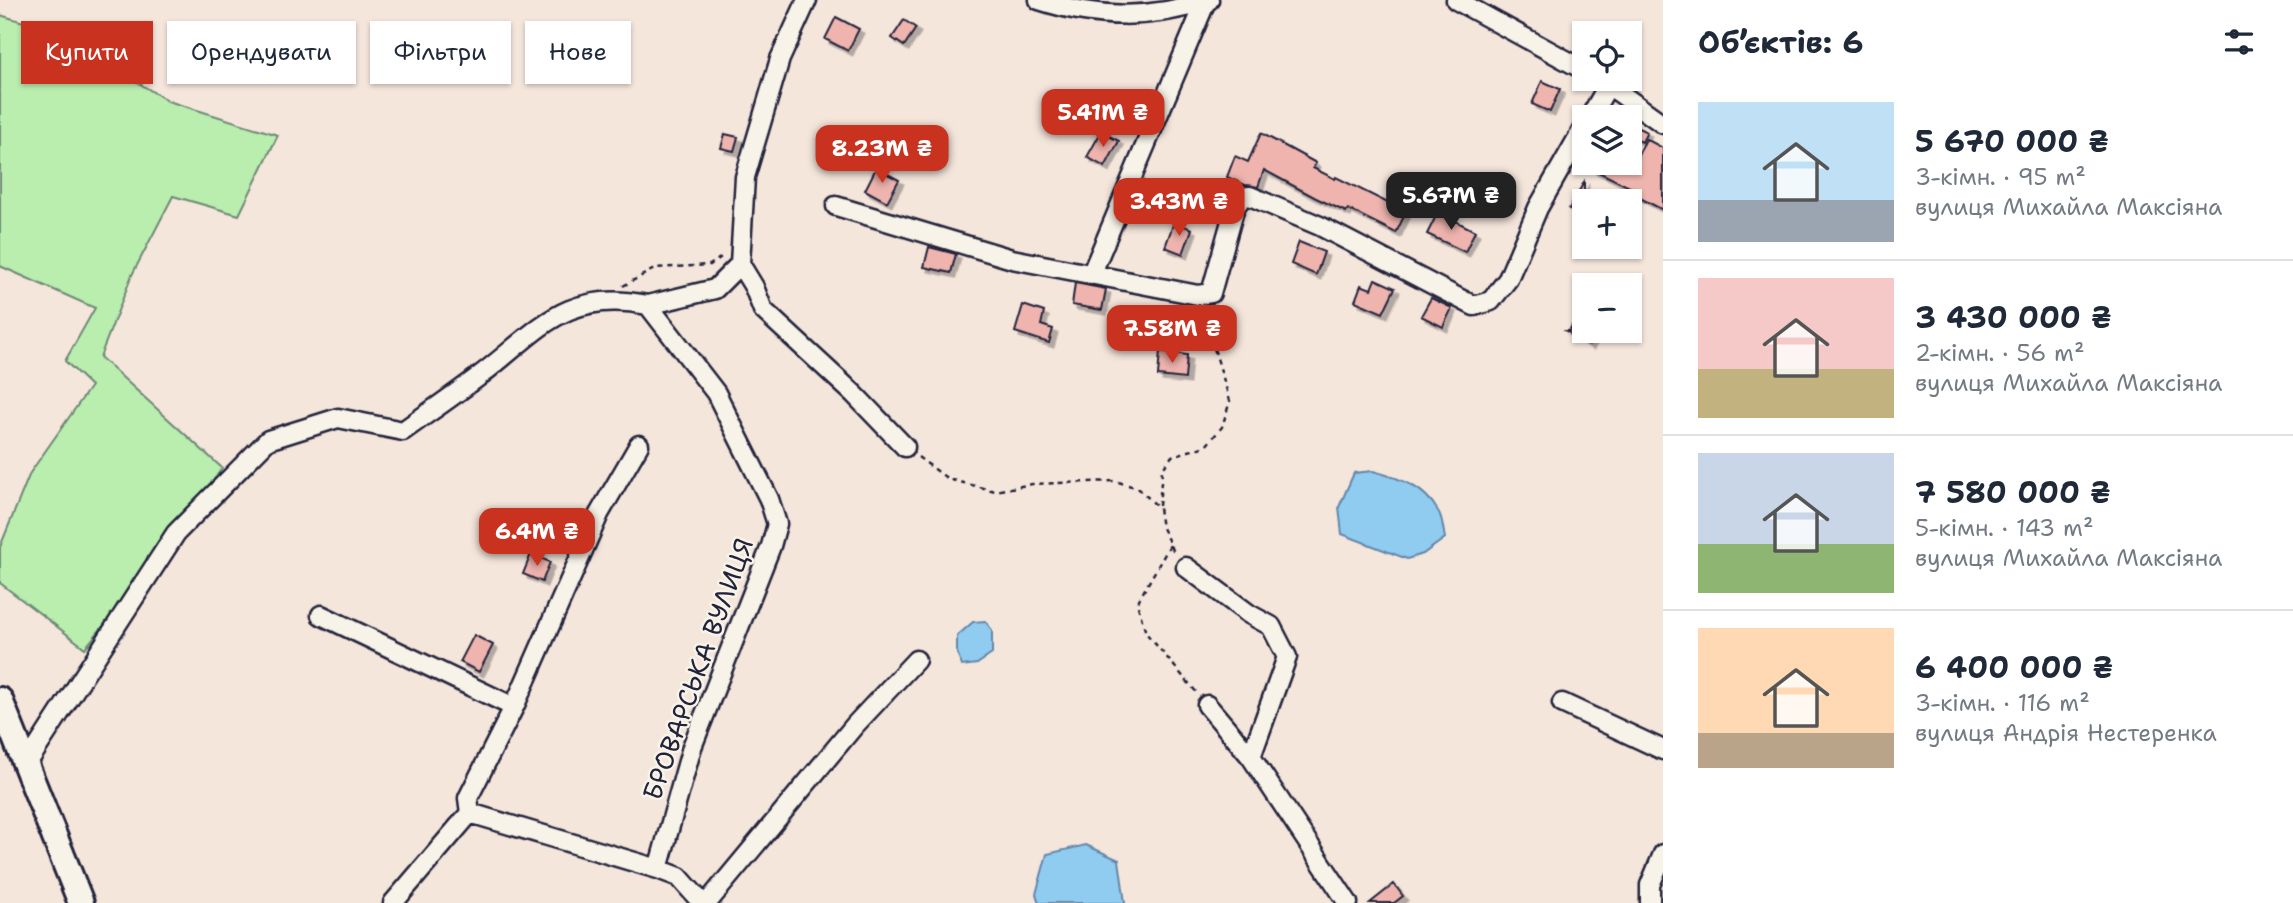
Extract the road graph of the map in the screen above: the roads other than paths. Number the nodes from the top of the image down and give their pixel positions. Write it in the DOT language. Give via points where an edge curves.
graph roads {
  1 [pos="807,0"];
  2 [pos="1039,0"];
  3 [pos="1457,0"];
  4 [pos="1207,1"];
  5 [pos="1572,63"];
  6 [pos="1618,91"];
  7 [pos="1663,124"];
  8 [pos="1572,148"];
  9 [pos="836,206"];
  10 [pos="740,264"];
  11 [pos="1091,275"];
  12 [pos="648,305"];
  13 [pos="639,446"];
  14 [pos="905,447"];
  15 [pos="1186,567"];
  16 [pos="321,615"];
  17 [pos="916,660"];
  18 [pos="0,700"];
  19 [pos="1562,703"];
  20 [pos="1207,705"];
  21 [pos="514,707"];
  22 [pos="1663,750"];
  23 [pos="1251,757"];
  24 [pos="26,765"];
  25 [pos="470,813"];
  26 [pos="1663,854"];
  27 [pos="658,869"];
  28 [pos="81,903"];
  29 [pos="393,903"];
  30 [pos="704,903"];
  31 [pos="1348,903"];
  32 [pos="1650,903"];
  1 -- 10 [label="street" via="780,60 746,177"];
  2 -- 4 [label="street" via="1123,16 1172,12"];
  3 -- 5 [label="street"];
  4 -- 11 [label="street"];
  6 -- 7 [label="street"];
  8 -- 11 [label="street" via="1538,208 1508,279 1491,301 1474,306 1320,226 1250,196 1242,197 1235,207 1211,293 1198,295"];
  9 -- 11 [label="street" via="1012,259"];
  10 -- 12 [label="street" via="715,289"];
  10 -- 14 [label="street" via="763,310"];
  12 -- 24 [label="street" via="622,300 592,302 553,316 403,431 338,418 268,440 176,533"];
  12 -- 27 [label="street, БРОВАРСЬКА ВУЛИЦЯ" via="716,393 777,524 692,747"];
  13 -- 21 [label="street" via="599,514"];
  15 -- 23 [label="street" via="1270,626 1287,657"];
  16 -- 21 [label="street"];
  17 -- 30 [label="street" via="855,724"];
  18 -- 24 [label="street"];
  19 -- 22 [label="street"];
  20 -- 23 [label="street"];
  21 -- 25 [label="street" via="468,798"];
  23 -- 31 [label="street"];
  24 -- 28 [label="street"];
  25 -- 27 [label="street"];
  25 -- 29 [label="street"];
  26 -- 32 [label="street" via="1650,885"];
  27 -- 30 [label="street" via="679,877"];
}
